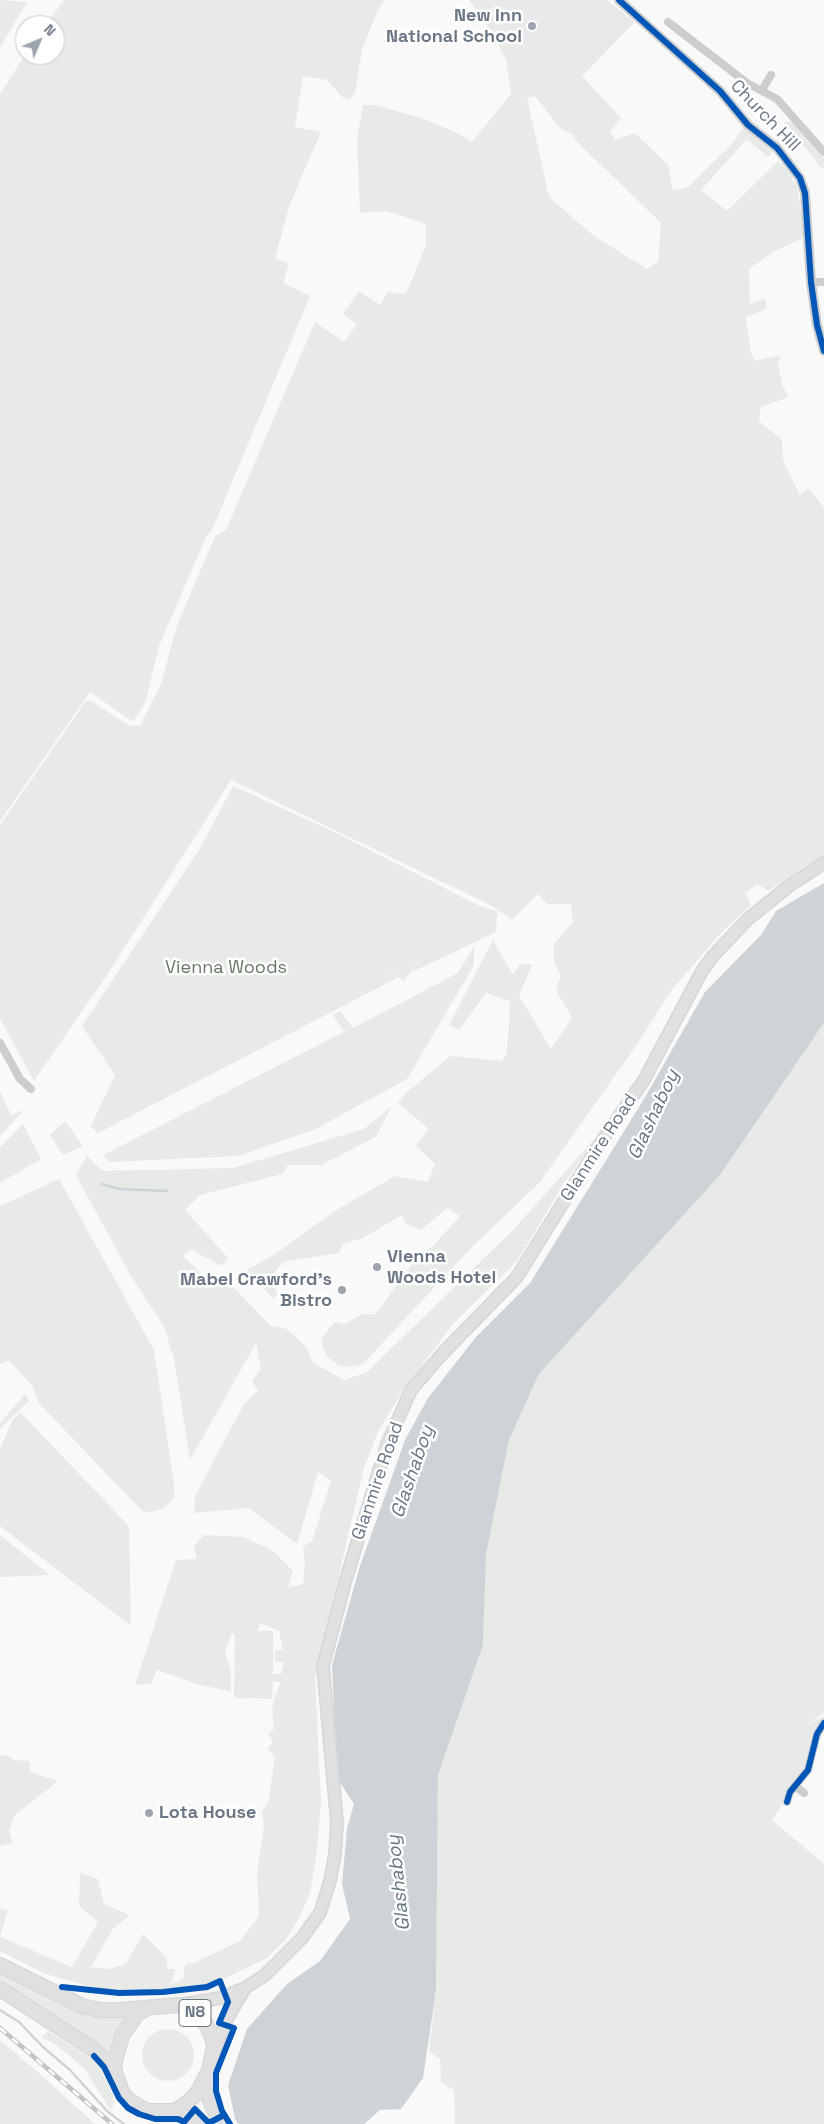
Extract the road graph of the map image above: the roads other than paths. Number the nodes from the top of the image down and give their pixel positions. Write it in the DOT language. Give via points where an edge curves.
graph roads {
  1 [pos="620,0"];
  2 [pos="668,22"];
  3 [pos="771,75"];
  4 [pos="762,90"];
  5 [pos="824,152"];
  6 [pos="811,282"];
  7 [pos="824,282"];
  8 [pos="824,350"];
  9 [pos="824,863"];
  10 [pos="0,1043"];
  11 [pos="31,1089"];
  12 [pos="824,1722"];
  13 [pos="795,1786"];
  14 [pos="804,1793"];
  15 [pos="787,1802"];
  16 [pos="0,1965"];
  17 [pos="244,1988"];
  18 [pos="0,1989"];
  19 [pos="178,2005"];
  20 [pos="148,2008"];
  21 [pos="212,2056"];
  22 [pos="208,2070"];
  23 [pos="116,2076"];
  24 [pos="175,2111"];
  25 [pos="197,2124"];
  26 [pos="221,2124"];
  1 -- 6 [label="street, Church Hill" via="720,91 748,125 794,167 805,193"];
  2 -- 4 [label="street" via="743,80"];
  3 -- 4 [label="street"];
  4 -- 5 [label="street" via="790,111"];
  6 -- 7 [label="street"];
  6 -- 8 [label="street, Church Hill"];
  9 -- 17 [label="main road, Glanmire Road" via="748,919 702,971 644,1080 595,1151 517,1277 411,1390 387,1444 323,1666 337,1823 330,1881 320,1913 301,1939 265,1975"];
  10 -- 11 [label="street" via="20,1079"];
  12 -- 13 [label="street" via="817,1734 808,1770"];
  13 -- 14 [label="street"];
  13 -- 15 [label="street"];
  16 -- 20 [label="highway, N8" via="82,2006 100,2010"];
  17 -- 19 [label="main road, Glanmire Road" via="212,2001"];
  17 -- 21 [label="main road"];
  18 -- 23 [label="highway" via="94,2050 109,2063"];
  19 -- 20 [label="highway, N8"];
  19 -- 21 [label="highway, N8" via="204,2021 212,2034"];
  20 -- 23 [label="highway" via="137,2014 122,2036 114,2065"];
  21 -- 22 [label="highway, N8"];
  22 -- 24 [label="highway, N8" via="193,2098"];
  22 -- 26 [label="highway, N8" via="210,2100"];
  23 -- 24 [label="highway" via="123,2094 147,2111"];
  24 -- 25 [label="highway"];
}
